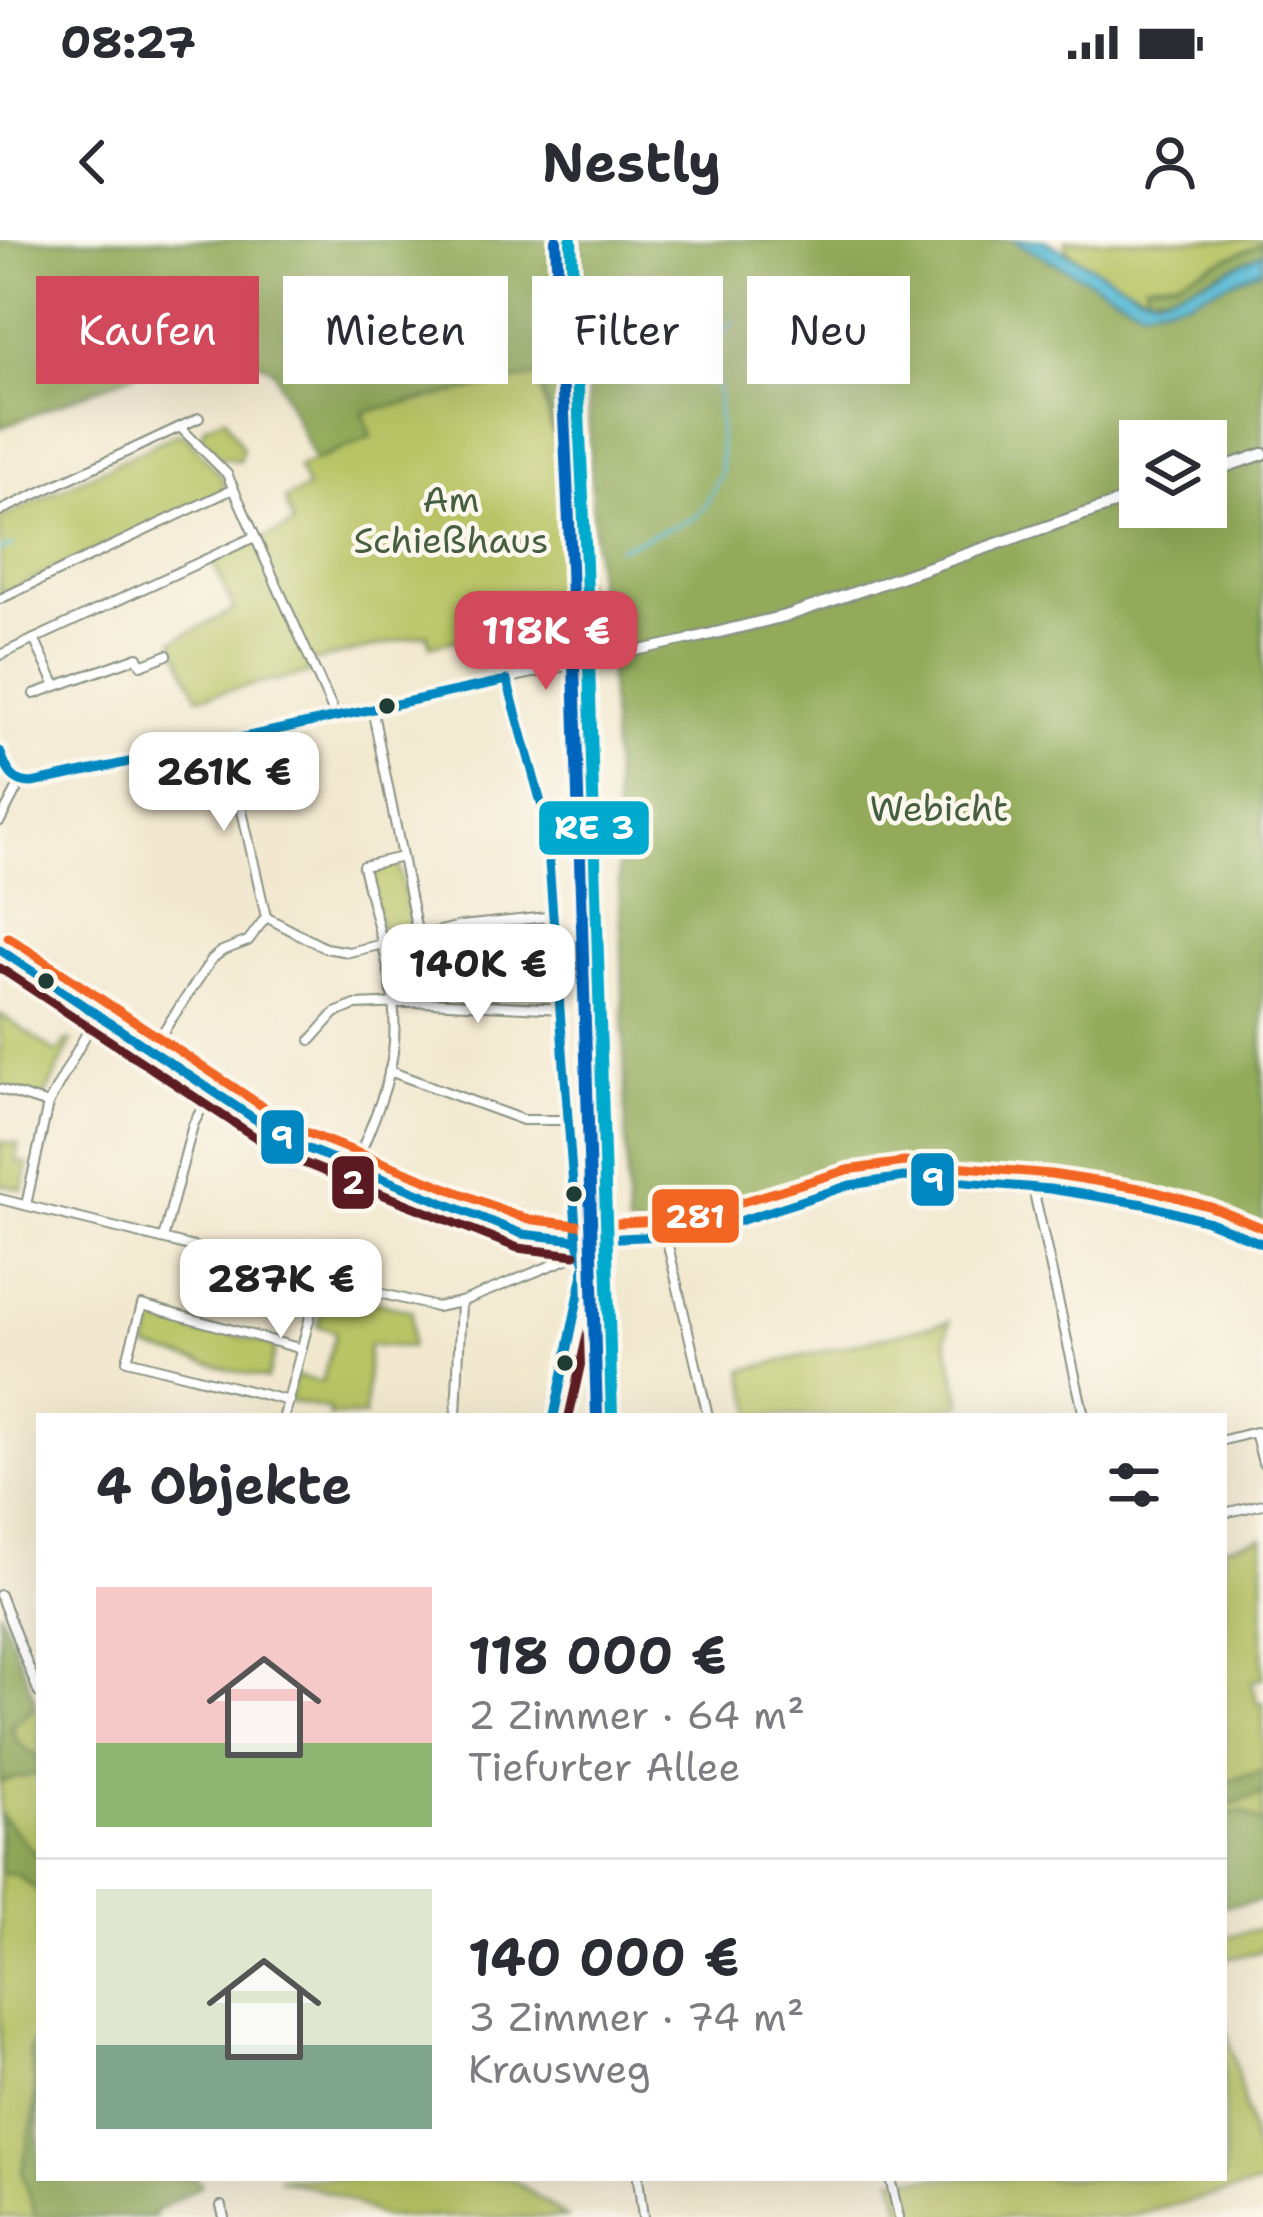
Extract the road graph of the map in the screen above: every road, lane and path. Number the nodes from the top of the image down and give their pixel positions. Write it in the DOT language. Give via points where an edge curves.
graph roads {
  1 [pos="180,427"];
  2 [pos="195,439"];
  3 [pos="1263,454"];
  4 [pos="1227,466"];
  5 [pos="233,489"];
  6 [pos="1119,502"];
  7 [pos="0,512"];
  8 [pos="254,537"];
  9 [pos="0,599"];
  10 [pos="34,639"];
  11 [pos="691,639"];
  12 [pos="0,655"];
  13 [pos="167,655"];
  14 [pos="507,680"];
  15 [pos="55,684"];
  16 [pos="34,694"];
  17 [pos="372,708"];
  18 [pos="335,715"];
  19 [pos="226,740"];
  20 [pos="0,751"];
  21 [pos="20,783"];
  22 [pos="0,821"];
  23 [pos="402,857"];
  24 [pos="556,916"];
  25 [pos="266,917"];
  26 [pos="418,936"];
  27 [pos="381,944"];
  28 [pos="0,950"];
  29 [pos="393,1004"];
  30 [pos="563,1009"];
  31 [pos="96,1016"];
  32 [pos="311,1040"];
  33 [pos="149,1051"];
  34 [pos="389,1071"];
  35 [pos="0,1090"];
  36 [pos="211,1091"];
  37 [pos="48,1104"];
  38 [pos="569,1120"];
  39 [pos="354,1171"];
  40 [pos="1033,1188"];
  41 [pos="0,1199"];
  42 [pos="26,1205"];
  43 [pos="666,1237"];
  44 [pos="163,1239"];
  45 [pos="1263,1244"];
  46 [pos="580,1246"];
  47 [pos="320,1278"];
  48 [pos="461,1302"];
  49 [pos="302,1349"];
  50 [pos="289,1401"];
  51 [pos="285,1413"];
  52 [pos="456,1413"];
  53 [pos="555,1413"];
  54 [pos="707,1413"];
  55 [pos="1083,1413"];
  56 [pos="1227,1439"];
  57 [pos="1263,1463"];
  58 [pos="1263,1504"];
  59 [pos="1227,1512"];
  60 [pos="0,1595"];
  61 [pos="36,1685"];
  62 [pos="638,2181"];
  63 [pos="891,2181"];
  64 [pos="643,2217"];
  65 [pos="899,2217"];
  1 -- 2 [label="street"];
  1 -- 2 [label="street" via="199,418"];
  1 -- 7 [label="street"];
  2 -- 5 [label="street"];
  3 -- 4 [label="street"];
  5 -- 8 [label="street"];
  5 -- 9 [label="street"];
  6 -- 11 [label="street" via="790,615"];
  8 -- 10 [label="street"];
  8 -- 18 [label="street"];
  10 -- 12 [label="street"];
  10 -- 15 [label="street"];
  11 -- 14 [label="street"];
  13 -- 15 [label="street"];
  14 -- 17 [label="street"];
  14 -- 24 [label="street" via="546,821"];
  15 -- 16 [label="street"];
  17 -- 18 [label="street"];
  17 -- 23 [label="street"];
  18 -- 19 [label="street"];
  19 -- 21 [label="street"];
  19 -- 25 [label="street"];
  20 -- 21 [label="street"];
  21 -- 22 [label="street"];
  23 -- 26 [label="street"];
  23 -- 27 [label="street" via="363,866"];
  24 -- 26 [label="street"];
  24 -- 30 [label="street"];
  25 -- 27 [label="street" via="332,950"];
  25 -- 33 [label="street" via="248,941 212,959"];
  26 -- 27 [label="street"];
  27 -- 29 [label="street"];
  28 -- 31 [label="main road"];
  29 -- 30 [label="street"];
  29 -- 32 [label="street" via="341,1009"];
  29 -- 34 [label="street"];
  30 -- 38 [label="street"];
  31 -- 33 [label="main road"];
  31 -- 37 [label="street"];
  33 -- 36 [label="main road"];
  34 -- 38 [label="street" via="523,1120"];
  34 -- 39 [label="street"];
  35 -- 37 [label="street"];
  36 -- 39 [label="main road" via="288,1142"];
  36 -- 44 [label="street" via="193,1125"];
  37 -- 42 [label="street"];
  38 -- 46 [label="street"];
  39 -- 46 [label="main road" via="522,1234"];
  40 -- 43 [label="main road" via="881,1178"];
  40 -- 45 [label="main road" via="1178,1212"];
  40 -- 55 [label="street"];
  41 -- 42 [label="street"];
  42 -- 44 [label="street"];
  43 -- 46 [label="main road"];
  43 -- 54 [label="street"];
  44 -- 47 [label="street"];
  46 -- 48 [label="street"];
  46 -- 53 [label="street" via="584,1282"];
  47 -- 48 [label="street" via="436,1307"];
  47 -- 49 [label="street"];
  48 -- 52 [label="street"];
  49 -- 50 [label="street"];
  49 -- 50 [label="street" via="142,1305 127,1360"];
  50 -- 51 [label="street"];
  56 -- 57 [label="street" via="1256,1432"];
  58 -- 59 [label="street"];
  60 -- 61 [label="street"];
  62 -- 64 [label="street"];
  63 -- 65 [label="street"];
}
